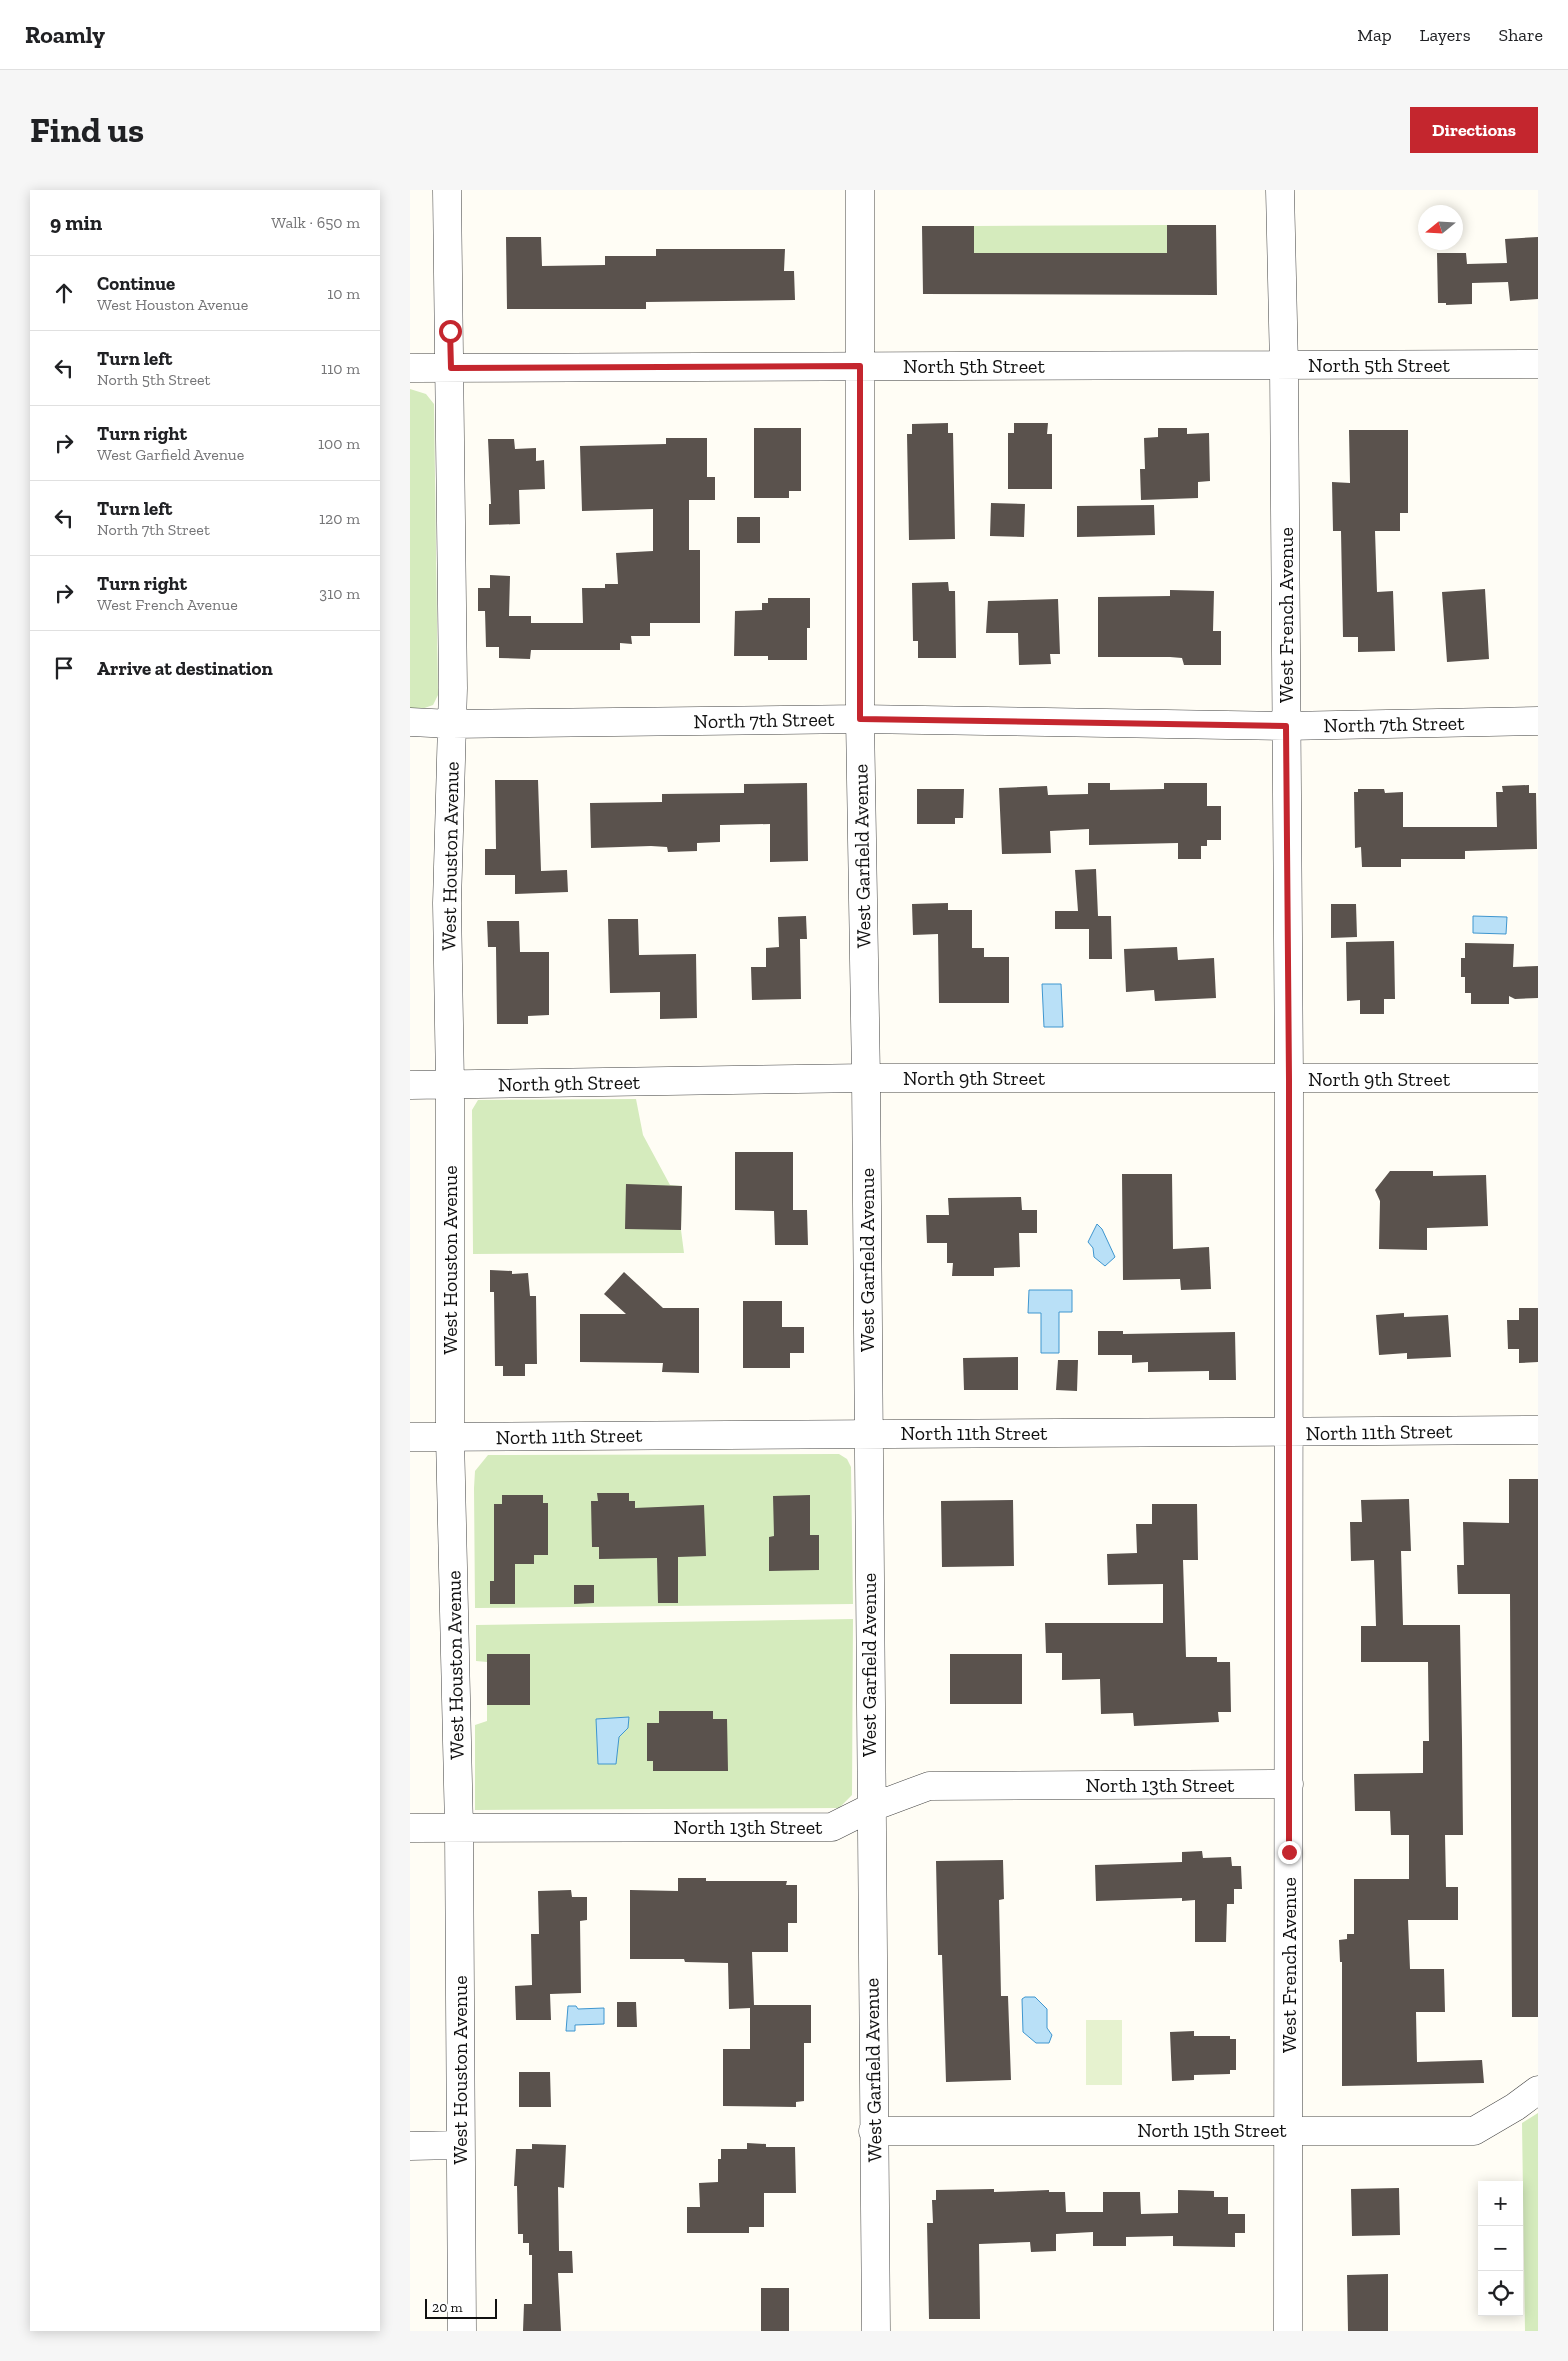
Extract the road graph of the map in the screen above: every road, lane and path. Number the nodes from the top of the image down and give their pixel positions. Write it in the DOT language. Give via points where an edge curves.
graph roads {
  1 [pos="447,190"];
  2 [pos="860,190"];
  3 [pos="1280,190"];
  4 [pos="1538,364"];
  5 [pos="860,366"];
  6 [pos="1284,366"];
  7 [pos="410,368"];
  8 [pos="451,368"];
  9 [pos="860,719"];
  10 [pos="1538,721"];
  11 [pos="410,722"];
  12 [pos="452,724"];
  13 [pos="1286,726"];
  14 [pos="866,1078"];
  15 [pos="1538,1078"];
  16 [pos="1289,1079"];
  17 [pos="410,1085"];
  18 [pos="450,1085"];
  19 [pos="1538,1430"];
  20 [pos="1288,1432"];
  21 [pos="868,1433"];
  22 [pos="410,1437"];
  23 [pos="450,1437"];
  24 [pos="1289,1784"];
  25 [pos="870,1808"];
  26 [pos="410,1828"];
  27 [pos="459,1828"];
  28 [pos="1538,2090"];
  29 [pos="1289,2130"];
  30 [pos="873,2131"];
  31 [pos="460,2145"];
  32 [pos="410,2146"];
  33 [pos="462,2331"];
  34 [pos="876,2331"];
  35 [pos="1288,2331"];
  1 -- 8 [label="street, West Houston Avenue"];
  2 -- 5 [label="street, West Garfield Avenue"];
  3 -- 6 [label="street, West French Avenue"];
  4 -- 6 [label="street, North 5th Street"];
  5 -- 6 [label="street, North 5th Street"];
  5 -- 8 [label="street, North 5th Street"];
  5 -- 9 [label="street, West Garfield Avenue"];
  6 -- 13 [label="street, West French Avenue"];
  7 -- 8 [label="street, North 5th Street"];
  8 -- 12 [label="street, West Houston Avenue"];
  9 -- 12 [label="street, North 7th Street"];
  9 -- 13 [label="street, North 7th Street"];
  9 -- 14 [label="street, West Garfield Avenue"];
  10 -- 13 [label="street, North 7th Street"];
  11 -- 12 [label="street, North 7th Street"];
  12 -- 18 [label="street, West Houston Avenue" via="448,903"];
  13 -- 16 [label="street, West French Avenue"];
  14 -- 16 [label="street, North 9th Street"];
  14 -- 18 [label="street, North 9th Street"];
  14 -- 21 [label="street, West Garfield Avenue"];
  15 -- 16 [label="street, North 9th Street"];
  16 -- 20 [label="street, West French Avenue"];
  17 -- 18 [label="street, North 9th Street"];
  18 -- 23 [label="street, West Houston Avenue"];
  19 -- 20 [label="street, North 11th Street"];
  20 -- 21 [label="street, North 11th Street"];
  20 -- 24 [label="street, West French Avenue"];
  21 -- 23 [label="street, North 11th Street"];
  21 -- 25 [label="street, West Garfield Avenue"];
  22 -- 23 [label="street, North 11th Street"];
  23 -- 27 [label="street, West Houston Avenue"];
  24 -- 25 [label="street, North 13th Street" via="929,1786"];
  24 -- 29 [label="street, West French Avenue"];
  25 -- 27 [label="street, North 13th Street" via="832,1826"];
  25 -- 30 [label="street, West Garfield Avenue"];
  26 -- 27 [label="street, North 13th Street"];
  27 -- 31 [label="street, West Houston Avenue"];
  28 -- 29 [label="street, North 15th Street" via="1474,2131"];
  29 -- 30 [label="street, North 15th Street"];
  29 -- 35 [label="street, West French Avenue"];
  30 -- 34 [label="street, West Garfield Avenue"];
  31 -- 32 [label="street"];
  31 -- 33 [label="street, West Houston Avenue"];
}
